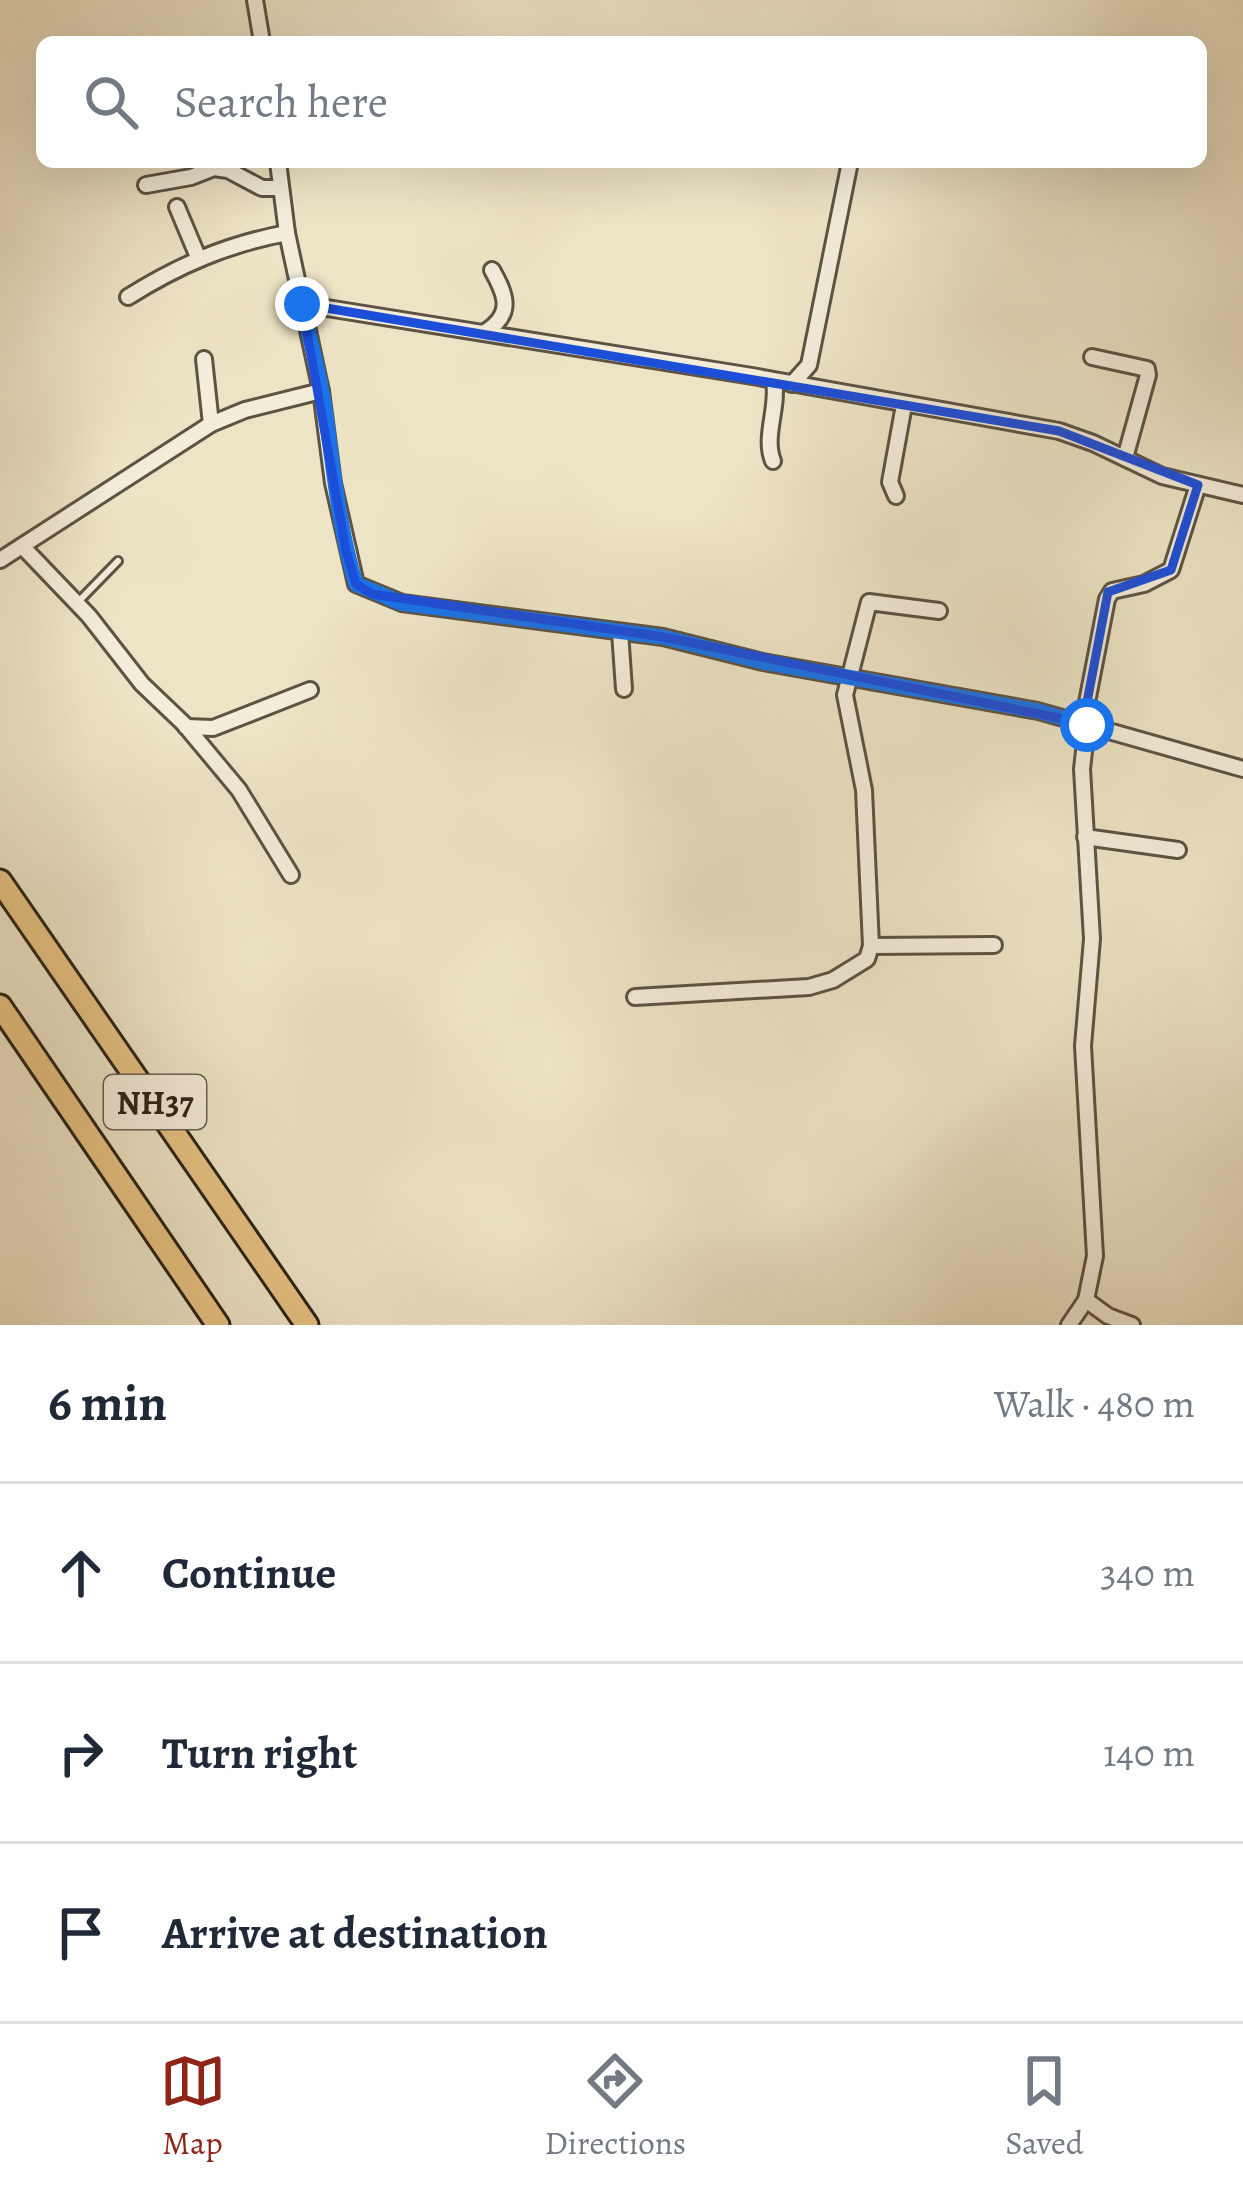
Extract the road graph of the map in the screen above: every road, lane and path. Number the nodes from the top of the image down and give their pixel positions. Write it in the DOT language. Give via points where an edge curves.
graph roads {
  1 [pos="255,0"];
  2 [pos="261,36"];
  3 [pos="279,168"];
  4 [pos="849,168"];
  5 [pos="146,185"];
  6 [pos="281,188"];
  7 [pos="177,207"];
  8 [pos="287,233"];
  9 [pos="198,257"];
  10 [pos="492,270"];
  11 [pos="128,297"];
  12 [pos="302,304"];
  13 [pos="485,332"];
  14 [pos="1092,357"];
  15 [pos="204,359"];
  16 [pos="774,381"];
  17 [pos="792,384"];
  18 [pos="321,391"];
  19 [pos="904,405"];
  20 [pos="211,424"];
  21 [pos="1125,458"];
  22 [pos="773,461"];
  23 [pos="1198,484"];
  24 [pos="1243,495"];
  25 [pos="896,496"];
  26 [pos="22,545"];
  27 [pos="0,560"];
  28 [pos="118,561"];
  29 [pos="77,603"];
  30 [pos="939,611"];
  31 [pos="620,632"];
  32 [pos="849,677"];
  33 [pos="624,689"];
  34 [pos="310,690"];
  35 [pos="1085,724"];
  36 [pos="186,728"];
  37 [pos="1243,769"];
  38 [pos="1085,837"];
  39 [pos="1178,850"];
  40 [pos="291,875"];
  41 [pos="0,881"];
  42 [pos="994,945"];
  43 [pos="871,946"];
  44 [pos="635,997"];
  45 [pos="0,1006"];
  46 [pos="1086,1300"];
  47 [pos="218,1325"];
  48 [pos="307,1325"];
  49 [pos="1069,1325"];
  50 [pos="1132,1325"];
  1 -- 2 [label="street"];
  3 -- 6 [label="street"];
  4 -- 17 [label="street" via="809,365"];
  5 -- 6 [label="street" via="214,168"];
  6 -- 8 [label="street"];
  7 -- 9 [label="street"];
  8 -- 9 [label="street"];
  8 -- 12 [label="street"];
  9 -- 11 [label="street"];
  10 -- 13 [label="street" via="506,309"];
  12 -- 13 [label="street"];
  12 -- 18 [label="street"];
  13 -- 16 [label="street"];
  14 -- 21 [label="street" via="1147,369"];
  15 -- 20 [label="street"];
  16 -- 17 [label="street"];
  16 -- 22 [label="street"];
  17 -- 19 [label="street"];
  18 -- 20 [label="street"];
  18 -- 31 [label="street" via="356,584 401,603"];
  19 -- 21 [label="street" via="1059,431"];
  19 -- 25 [label="street" via="890,478"];
  20 -- 26 [label="street"];
  21 -- 23 [label="street"];
  23 -- 24 [label="street"];
  23 -- 35 [label="street" via="1171,570 1107,599"];
  26 -- 27 [label="street"];
  26 -- 29 [label="street"];
  28 -- 29 [label="lane"];
  29 -- 36 [label="street"];
  30 -- 32 [label="street" via="868,602"];
  31 -- 32 [label="street"];
  31 -- 33 [label="street"];
  32 -- 35 [label="street"];
  32 -- 43 [label="street"];
  34 -- 36 [label="street" via="213,728"];
  35 -- 37 [label="street"];
  35 -- 38 [label="street"];
  36 -- 40 [label="street" via="238,790"];
  38 -- 39 [label="street"];
  38 -- 46 [label="street" via="1092,939 1083,1046 1095,1224"];
  41 -- 48 [label="highway, NH37"];
  42 -- 43 [label="street"];
  43 -- 44 [label="street" via="867,959 809,988"];
  45 -- 47 [label="highway, NH37"];
  46 -- 49 [label="street"];
  46 -- 50 [label="street"];
}
